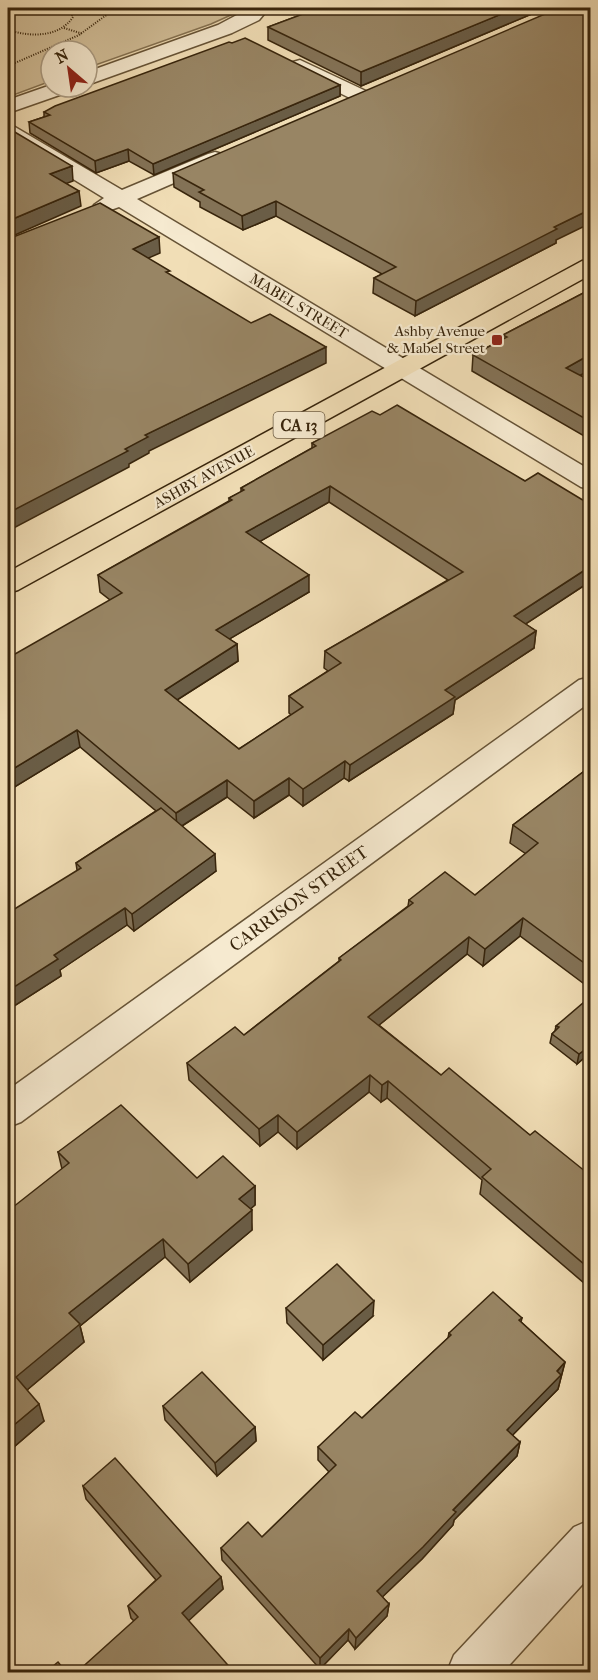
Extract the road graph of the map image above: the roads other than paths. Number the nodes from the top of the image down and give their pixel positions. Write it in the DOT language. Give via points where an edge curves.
graph roads {
  1 [pos="256,12"];
  2 [pos="225,29"];
  3 [pos="246,39"];
  4 [pos="287,60"];
  5 [pos="99,75"];
  6 [pos="382,86"];
  7 [pos="39,96"];
  8 [pos="361,96"];
  9 [pos="339,105"];
  10 [pos="8,107"];
  11 [pos="8,131"];
  12 [pos="234,150"];
  13 [pos="119,199"];
  14 [pos="88,213"];
  15 [pos="591,266"];
  16 [pos="403,368"];
  17 [pos="591,481"];
  18 [pos="8,584"];
  19 [pos="591,687"];
  20 [pos="8,1111"];
  21 [pos="591,1544"];
  22 [pos="471,1672"];
  1 -- 2 [label="street"];
  2 -- 3 [label="street"];
  2 -- 5 [label="street"];
  4 -- 8 [label="street"];
  6 -- 8 [label="street"];
  7 -- 10 [label="street"];
  8 -- 9 [label="street"];
  11 -- 13 [label="street, MABEL STREET"];
  12 -- 13 [label="street"];
  13 -- 14 [label="street"];
  13 -- 16 [label="street, MABEL STREET"];
  15 -- 16 [label="main road, ASHBY AVENUE / CA 13"];
  16 -- 17 [label="street, MABEL STREET"];
  16 -- 18 [label="main road, ASHBY AVENUE / CA 13"];
  19 -- 20 [label="street, CARRISON STREET"];
  21 -- 22 [label="street"];
}
